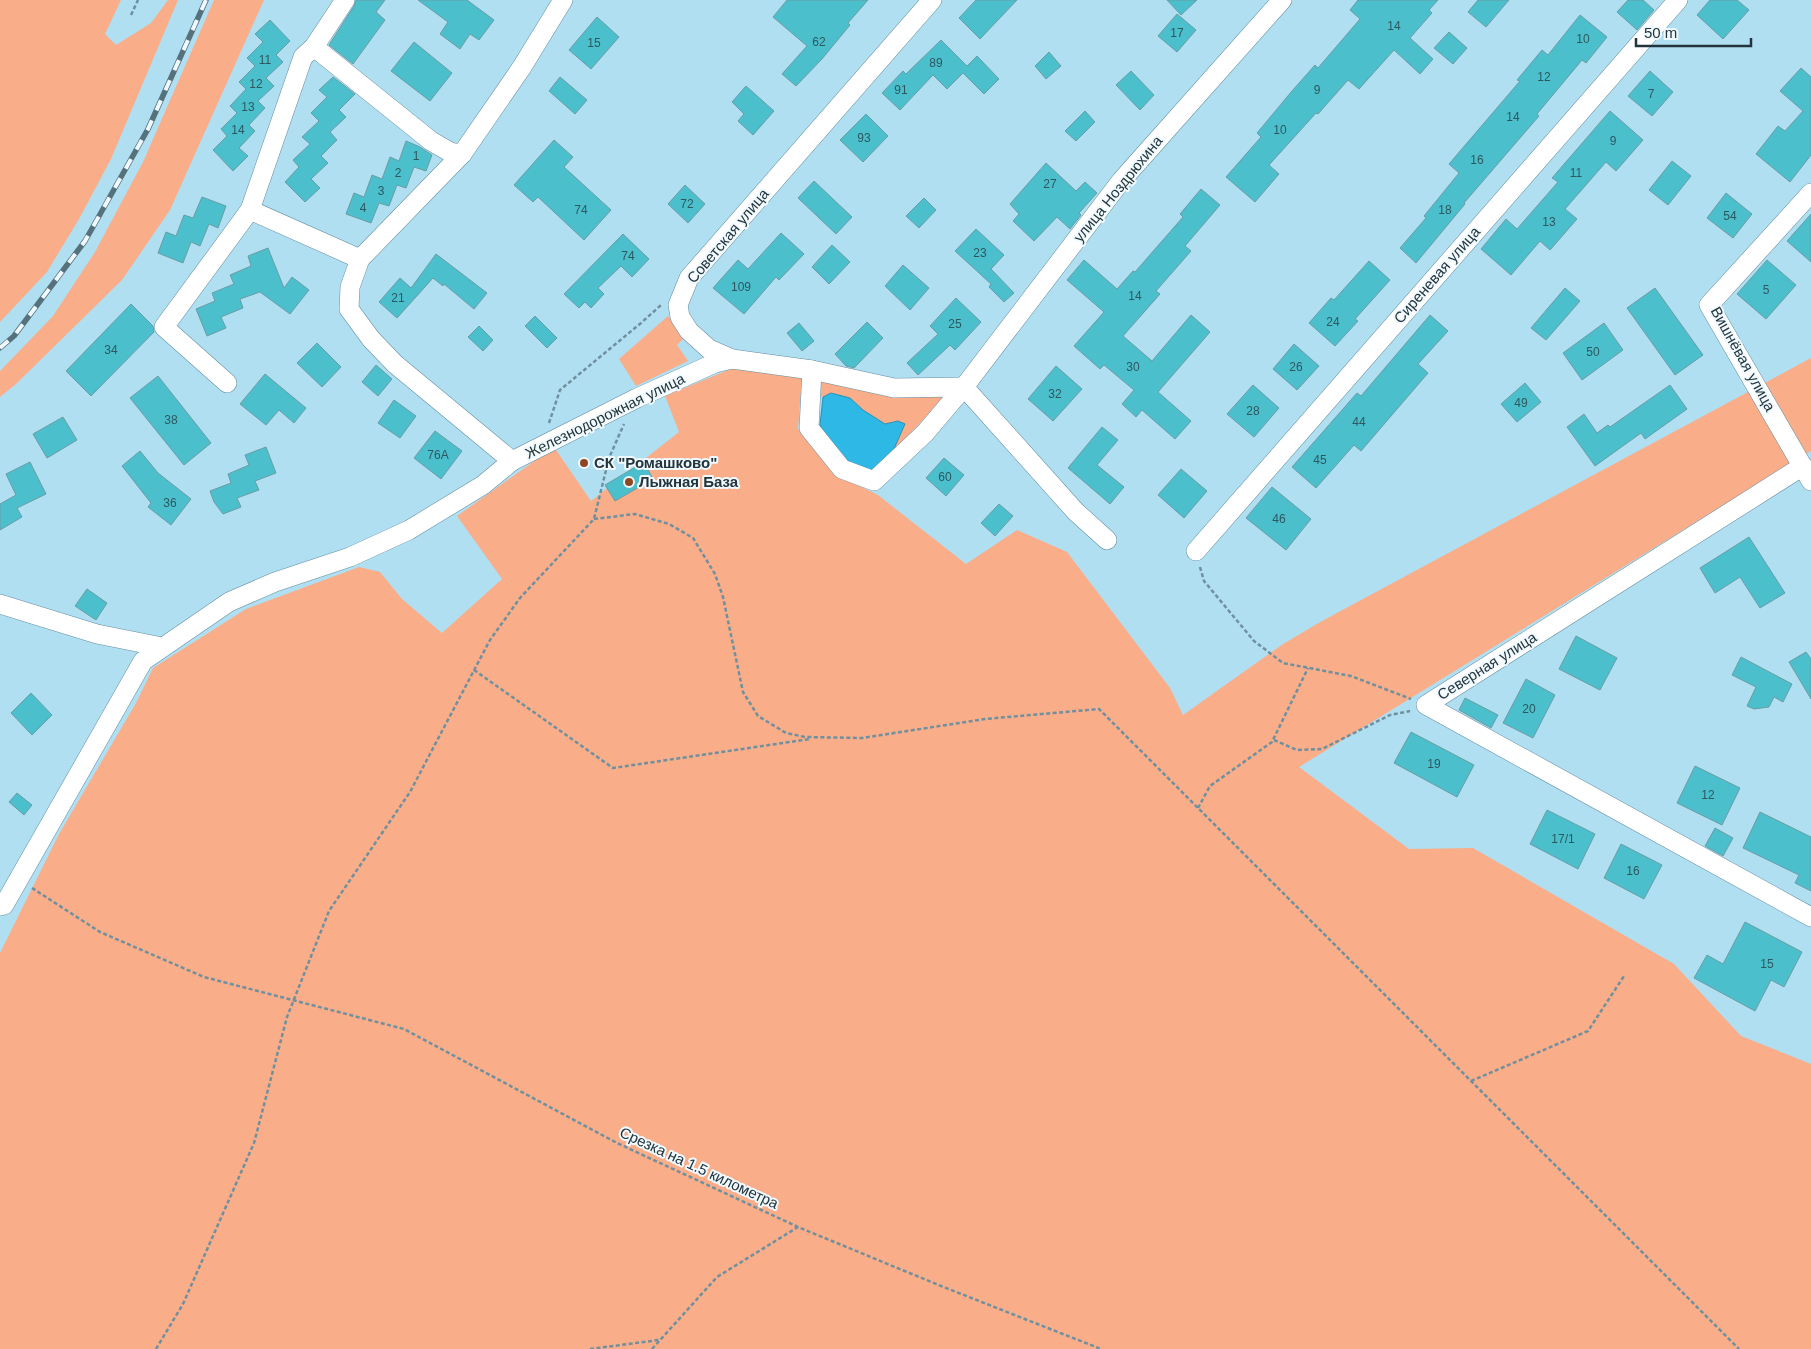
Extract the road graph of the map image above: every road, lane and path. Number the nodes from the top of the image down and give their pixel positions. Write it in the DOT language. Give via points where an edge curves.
graph roads {
  1 [pos="138,0"];
  2 [pos="345,0"];
  3 [pos="563,0"];
  4 [pos="932,0"];
  5 [pos="1282,0"];
  6 [pos="1678,0"];
  7 [pos="131,15"];
  8 [pos="314,47"];
  9 [pos="462,154"];
  10 [pos="1811,193"];
  11 [pos="250,210"];
  12 [pos="360,259"];
  13 [pos="662,304"];
  14 [pos="732,359"];
  15 [pos="812,370"];
  16 [pos="227,383"];
  17 [pos="964,387"];
  18 [pos="637,398"];
  19 [pos="542,446"];
  20 [pos="512,461"];
  21 [pos="1807,473"];
  22 [pos="594,519"];
  23 [pos="1107,540"];
  24 [pos="1196,551"];
  25 [pos="0,604"];
  26 [pos="162,647"];
  27 [pos="1308,668"];
  28 [pos="474,670"];
  29 [pos="1429,706"];
  30 [pos="819,737"];
  31 [pos="1273,740"];
  32 [pos="1198,808"];
  33 [pos="18,879"];
  34 [pos="0,906"];
  35 [pos="1811,916"];
  36 [pos="1624,976"];
  37 [pos="293,1001"];
  38 [pos="1471,1081"];
  39 [pos="798,1227"];
  40 [pos="660,1340"];
  41 [pos="156,1349"];
  42 [pos="590,1349"];
  43 [pos="652,1349"];
  44 [pos="1101,1349"];
  45 [pos="1739,1349"];
  1 -- 7 [label="path"];
  2 -- 8 [label="street"];
  3 -- 9 [label="street, Железнодорожная улица" via="522,68"];
  4 -- 14 [label="street, Советская улица" via="689,278 678,305 680,317 689,331 710,349"];
  5 -- 17 [label="street, улица Ноздрюхина" via="1121,181"];
  6 -- 24 [label="street, Сиреневая улица"];
  8 -- 9 [label="street" via="432,141 450,152"];
  8 -- 11 [label="street" via="303,58"];
  9 -- 12 [label="street, Железнодорожная улица"];
  10 -- 21 [label="street, Вишнёвая улица" via="1709,305"];
  11 -- 12 [label="street"];
  11 -- 16 [label="street" via="164,327"];
  12 -- 20 [label="street, Железнодорожная улица" via="350,288 349,309 371,339 395,364"];
  13 -- 19 [label="path" via="560,390"];
  14 -- 15 [label="street, Советская улица"];
  14 -- 18 [label="street, Железнодорожная улица" via="715,363"];
  15 -- 17 [label="street, Советская улица" via="894,388"];
  15 -- 17 [label="street, улица Ноздрюхина" via="809,428 842,469 874,481 925,433"];
  17 -- 23 [label="street" via="1076,512"];
  18 -- 19 [label="street, Железнодорожная улица"];
  18 -- 22 [label="path" via="609,458"];
  19 -- 20 [label="street, Железнодорожная улица"];
  20 -- 26 [label="street" via="483,485 409,530 350,557 275,582 229,602"];
  21 -- 29 [label="street, Северная улица"];
  22 -- 28 [label="path" via="520,598 490,640"];
  22 -- 30 [label="path" via="635,514 669,524 693,538 715,574 743,692 758,716 786,733"];
  24 -- 27 [label="path" via="1204,582 1254,641 1283,664"];
  25 -- 26 [label="street" via="97,634"];
  26 -- 33 [label="street" via="143,660"];
  27 -- 29 [label="path" via="1351,676"];
  27 -- 31 [label="path"];
  28 -- 30 [label="path" via="613,768"];
  28 -- 37 [label="path" via="410,792 329,911"];
  29 -- 31 [label="path" via="1390,714 1322,749 1297,750"];
  29 -- 35 [label="street, Северная улица"];
  30 -- 32 [label="path" via="862,738 985,720 1099,709"];
  31 -- 32 [label="path" via="1210,786"];
  32 -- 38 [label="path"];
  33 -- 34 [label="street" via="4,905"];
  33 -- 37 [label="path, Срезка на 1.5 километра" via="109,936 204,977"];
  36 -- 38 [label="path" via="1588,1031"];
  37 -- 39 [label="path, Срезка на 1.5 километра" via="404,1030 617,1143"];
  37 -- 41 [label="path" via="254,1143 183,1304"];
  38 -- 45 [label="path"];
  39 -- 40 [label="path" via="717,1277"];
  39 -- 44 [label="path, Срезка на 1.5 километра"];
  40 -- 42 [label="path"];
  40 -- 43 [label="path"];
}
